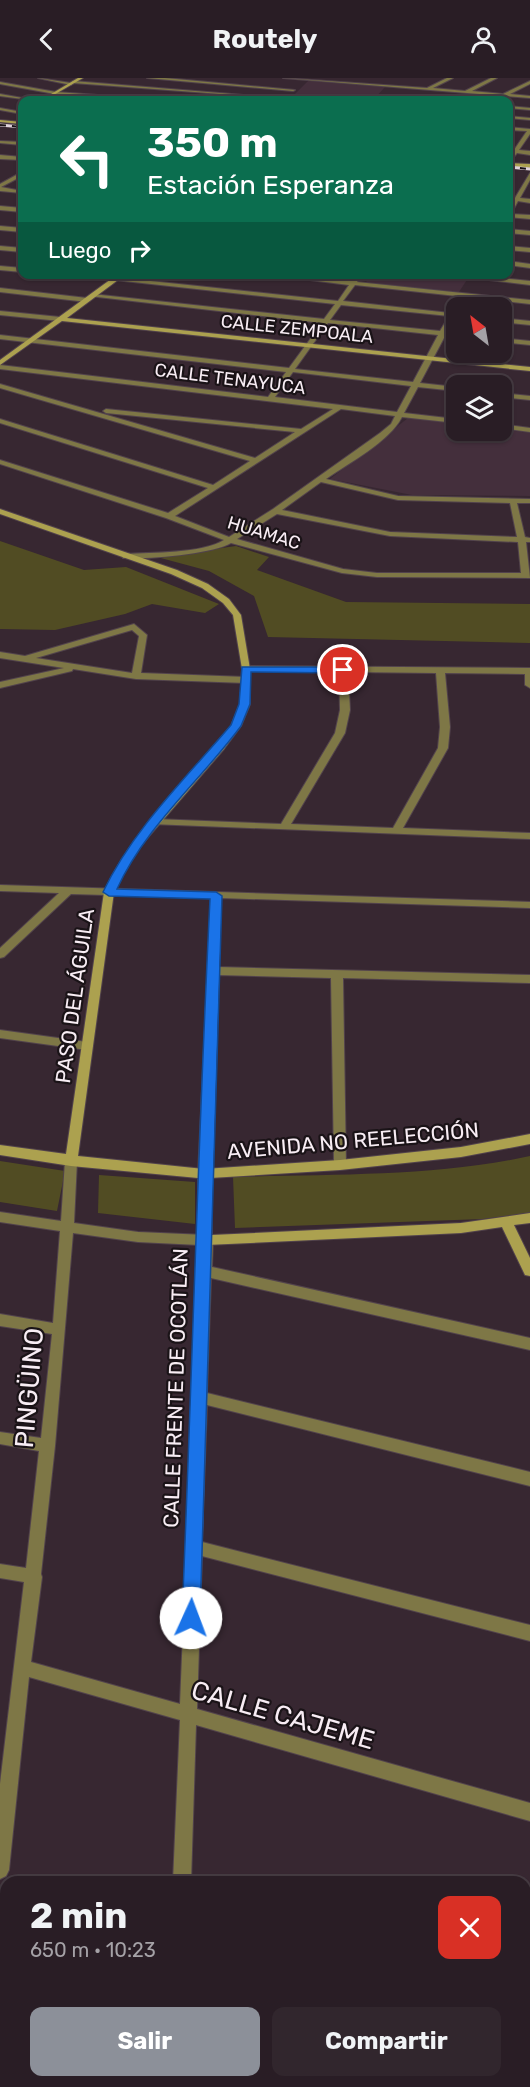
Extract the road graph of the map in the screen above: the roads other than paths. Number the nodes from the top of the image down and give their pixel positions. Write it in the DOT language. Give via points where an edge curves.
graph roads {
  1 [pos="40,78"];
  2 [pos="81,78"];
  3 [pos="149,78"];
  4 [pos="285,78"];
  5 [pos="354,78"];
  6 [pos="451,78"];
  7 [pos="495,78"];
  8 [pos="303,79"];
  9 [pos="399,81"];
  10 [pos="530,82"];
  11 [pos="0,83"];
  12 [pos="72,83"];
  13 [pos="346,83"];
  14 [pos="390,86"];
  15 [pos="427,89"];
  16 [pos="293,90"];
  17 [pos="57,92"];
  18 [pos="465,92"];
  19 [pos="0,95"];
  20 [pos="504,95"];
  21 [pos="50,96"];
  22 [pos="112,96"];
  23 [pos="244,96"];
  24 [pos="287,96"];
  25 [pos="382,96"];
  26 [pos="530,97"];
  27 [pos="18,98"];
  28 [pos="513,107"];
  29 [pos="0,109"];
  30 [pos="530,109"];
  31 [pos="18,111"];
  32 [pos="18,114"];
  33 [pos="513,117"];
  34 [pos="530,119"];
  35 [pos="3,122"];
  36 [pos="18,123"];
  37 [pos="0,127"];
  38 [pos="18,128"];
  39 [pos="513,128"];
  40 [pos="530,130"];
  41 [pos="516,140"];
  42 [pos="527,141"];
  43 [pos="0,142"];
  44 [pos="18,144"];
  45 [pos="513,152"];
  46 [pos="516,152"];
  47 [pos="530,153"];
  48 [pos="513,156"];
  49 [pos="0,157"];
  50 [pos="18,159"];
  51 [pos="513,166"];
  52 [pos="513,169"];
  53 [pos="530,171"];
  54 [pos="10,174"];
  55 [pos="18,175"];
  56 [pos="18,177"];
  57 [pos="516,186"];
  58 [pos="527,187"];
  59 [pos="0,188"];
  60 [pos="18,191"];
  61 [pos="513,200"];
  62 [pos="517,200"];
  63 [pos="530,201"];
  64 [pos="513,207"];
  65 [pos="0,208"];
  66 [pos="18,210"];
  67 [pos="513,215"];
  68 [pos="530,217"];
  69 [pos="0,228"];
  70 [pos="18,230"];
  71 [pos="513,231"];
  72 [pos="530,233"];
  73 [pos="0,248"];
  74 [pos="513,248"];
  75 [pos="18,250"];
  76 [pos="530,250"];
  77 [pos="513,264"];
  78 [pos="530,266"];
  79 [pos="0,268"];
  80 [pos="18,270"];
  81 [pos="107,279"];
  82 [pos="310,279"];
  83 [pos="357,279"];
  84 [pos="473,279"];
  85 [pos="499,279"];
  86 [pos="116,280"];
  87 [pos="530,283"];
  88 [pos="354,284"];
  89 [pos="0,290"];
  90 [pos="464,296"];
  91 [pos="89,298"];
  92 [pos="530,302"];
  93 [pos="339,303"];
  94 [pos="446,310"];
  95 [pos="0,313"];
  96 [pos="60,319"];
  97 [pos="327,320"];
  98 [pos="512,321"];
  99 [pos="530,323"];
  100 [pos="446,326"];
  101 [pos="442,333"];
  102 [pos="446,334"];
  103 [pos="0,337"];
  104 [pos="30,340"];
  105 [pos="512,341"];
  106 [pos="530,343"];
  107 [pos="310,345"];
  108 [pos="428,358"];
  109 [pos="0,365"];
  110 [pos="530,369"];
  111 [pos="291,371"];
  112 [pos="415,384"];
  113 [pos="0,386"];
  114 [pos="446,388"];
  115 [pos="512,396"];
  116 [pos="530,398"];
  117 [pos="270,399"];
  118 [pos="340,407"];
  119 [pos="75,408"];
  120 [pos="399,414"];
  121 [pos="446,420"];
  122 [pos="0,421"];
  123 [pos="512,428"];
  124 [pos="530,430"];
  125 [pos="303,431"];
  126 [pos="256,461"];
  127 [pos="0,462"];
  128 [pos="320,480"];
  129 [pos="213,487"];
  130 [pos="513,501"];
  131 [pos="530,501"];
  132 [pos="0,511"];
  133 [pos="276,511"];
  134 [pos="169,516"];
  135 [pos="231,540"];
  136 [pos="526,540"];
  137 [pos="126,556"];
  138 [pos="528,576"];
  139 [pos="0,655"];
  140 [pos="22,658"];
  141 [pos="78,667"];
  142 [pos="246,669"];
  143 [pos="343,670"];
  144 [pos="529,671"];
  145 [pos="440,672"];
  146 [pos="136,675"];
  147 [pos="0,680"];
  148 [pos="246,680"];
  149 [pos="15,681"];
  150 [pos="0,685"];
  151 [pos="530,685"];
  152 [pos="155,822"];
  153 [pos="284,827"];
  154 [pos="396,831"];
  155 [pos="530,836"];
  156 [pos="0,888"];
  157 [pos="69,890"];
  158 [pos="109,892"];
  159 [pos="216,896"];
  160 [pos="530,905"];
  161 [pos="0,954"];
  162 [pos="213,971"];
  163 [pos="338,975"];
  164 [pos="530,979"];
  165 [pos="0,1034"];
  166 [pos="87,1046"];
  167 [pos="530,1139"];
  168 [pos="0,1150"];
  169 [pos="71,1161"];
  170 [pos="340,1165"];
  171 [pos="204,1174"];
  172 [pos="0,1217"];
  173 [pos="530,1218"];
  174 [pos="506,1223"];
  175 [pos="68,1227"];
  176 [pos="206,1240"];
  177 [pos="204,1271"];
  178 [pos="530,1271"];
  179 [pos="0,1320"];
  180 [pos="58,1329"];
  181 [pos="530,1344"];
  182 [pos="200,1396"];
  183 [pos="0,1438"];
  184 [pos="48,1446"];
  185 [pos="530,1479"];
  186 [pos="194,1546"];
  187 [pos="0,1571"];
  188 [pos="34,1577"];
  189 [pos="530,1633"];
  190 [pos="22,1667"];
  191 [pos="188,1714"];
  192 [pos="7,1722"];
  193 [pos="530,1812"];
  194 [pos="0,1870"];
  195 [pos="182,1876"];
  1 -- 12 [label="street"];
  2 -- 12 [label="street"];
  3 -- 16 [label="street"];
  4 -- 8 [label="street"];
  5 -- 13 [label="street"];
  6 -- 15 [label="street"];
  7 -- 18 [label="street"];
  8 -- 13 [label="street"];
  8 -- 16 [label="street"];
  9 -- 14 [label="street"];
  10 -- 20 [label="street"];
  11 -- 17 [label="street"];
  12 -- 17 [label="street"];
  12 -- 23 [label="street"];
  13 -- 14 [label="street"];
  14 -- 15 [label="street"];
  14 -- 25 [label="street"];
  15 -- 18 [label="street"];
  16 -- 24 [label="street"];
  17 -- 21 [label="street"];
  17 -- 22 [label="street"];
  18 -- 20 [label="street"];
  19 -- 27 [label="street"];
  20 -- 26 [label="street"];
  28 -- 30 [label="street"];
  29 -- 31 [label="street"];
  32 -- 35 [label="street"];
  33 -- 34 [label="street"];
  35 -- 36 [label="street"];
  37 -- 38 [label="street"];
  39 -- 40 [label="street"];
  40 -- 42 [label="street"];
  41 -- 42 [label="street"];
  42 -- 46 [label="street"];
  43 -- 44 [label="street"];
  45 -- 46 [label="street"];
  46 -- 47 [label="street"];
  46 -- 48 [label="street"];
  49 -- 50 [label="street"];
  51 -- 53 [label="street"];
  52 -- 53 [label="street"];
  53 -- 58 [label="street"];
  54 -- 55 [label="street"];
  56 -- 59 [label="street"];
  57 -- 58 [label="street"];
  58 -- 62 [label="street"];
  59 -- 60 [label="street"];
  61 -- 62 [label="street"];
  62 -- 63 [label="street"];
  62 -- 64 [label="street"];
  65 -- 66 [label="street"];
  67 -- 68 [label="street"];
  69 -- 70 [label="street"];
  71 -- 72 [label="street"];
  73 -- 75 [label="street"];
  74 -- 76 [label="street"];
  77 -- 78 [label="street"];
  79 -- 80 [label="street"];
  81 -- 86 [label="street"];
  82 -- 88 [label="street"];
  83 -- 88 [label="street"];
  84 -- 90 [label="street"];
  85 -- 87 [label="street"];
  86 -- 91 [label="street"];
  86 -- 93 [label="street"];
  88 -- 90 [label="street"];
  88 -- 93 [label="street"];
  89 -- 91 [label="street"];
  90 -- 92 [label="street"];
  91 -- 96 [label="street"];
  91 -- 97 [label="street"];
  93 -- 94 [label="street"];
  93 -- 97 [label="street"];
  95 -- 96 [label="street"];
  96 -- 104 [label="street"];
  96 -- 107 [label="street, CALLE ZEMPOALA"];
  97 -- 101 [label="street"];
  97 -- 107 [label="street"];
  98 -- 99 [label="street"];
  100 -- 101 [label="street"];
  101 -- 102 [label="street"];
  101 -- 108 [label="street"];
  103 -- 104 [label="street"];
  104 -- 109 [label="street"];
  104 -- 111 [label="street"];
  105 -- 106 [label="street"];
  107 -- 108 [label="street, CALLE ZEMPOALA"];
  107 -- 111 [label="street"];
  108 -- 110 [label="street, CALLE ZEMPOALA"];
  108 -- 112 [label="street"];
  109 -- 117 [label="street, CALLE TENAYUCA"];
  111 -- 112 [label="street"];
  111 -- 117 [label="street"];
  112 -- 114 [label="street"];
  112 -- 120 [label="street"];
  113 -- 119 [label="street"];
  115 -- 116 [label="street"];
  117 -- 118 [label="street, CALLE TENAYUCA"];
  118 -- 120 [label="street, CALLE TENAYUCA"];
  118 -- 125 [label="street"];
  119 -- 125 [label="street"];
  119 -- 126 [label="street"];
  120 -- 121 [label="street, CALLE TENAYUCA"];
  120 -- 128 [label="street" via="383,435"];
  122 -- 129 [label="street"];
  123 -- 124 [label="street"];
  125 -- 126 [label="street"];
  126 -- 129 [label="street"];
  127 -- 134 [label="street, HUAMAC"];
  128 -- 130 [label="street" via="398,498"];
  128 -- 133 [label="street"];
  129 -- 134 [label="street"];
  130 -- 131 [label="street"];
  130 -- 136 [label="street"];
  132 -- 137 [label="street, PASO DEL ÁGUILA"];
  133 -- 135 [label="street"];
  133 -- 136 [label="street" via="390,534"];
  134 -- 135 [label="street, HUAMAC"];
  135 -- 137 [label="street" via="202,550"];
  135 -- 138 [label="street, HUAMAC" via="342,572"];
  136 -- 138 [label="street"];
  137 -- 142 [label="street, PASO DEL ÁGUILA" via="193,580 226,601 237,615"];
  139 -- 140 [label="street"];
  140 -- 141 [label="street"];
  140 -- 146 [label="street" via="134,627 143,635"];
  141 -- 146 [label="street"];
  141 -- 149 [label="street"];
  142 -- 143 [label="street"];
  142 -- 148 [label="street, PASO DEL ÁGUILA"];
  143 -- 145 [label="street"];
  143 -- 153 [label="street" via="345,710 340,733"];
  144 -- 145 [label="street"];
  144 -- 151 [label="street"];
  145 -- 154 [label="street" via="443,748"];
  146 -- 148 [label="street"];
  147 -- 149 [label="street"];
  148 -- 152 [label="street, PASO DEL ÁGUILA" via="245,704 236,726"];
  149 -- 150 [label="street"];
  152 -- 153 [label="street"];
  152 -- 158 [label="street, PASO DEL ÁGUILA" via="128,857"];
  153 -- 154 [label="street"];
  154 -- 155 [label="street"];
  156 -- 157 [label="street"];
  157 -- 158 [label="street"];
  157 -- 161 [label="street"];
  158 -- 159 [label="street"];
  158 -- 166 [label="street, PASO DEL ÁGUILA"];
  159 -- 160 [label="street"];
  159 -- 162 [label="street, CALLE FRENTE DE OCOTLÁN"];
  162 -- 163 [label="street"];
  162 -- 171 [label="street, CALLE FRENTE DE OCOTLÁN"];
  163 -- 164 [label="street"];
  163 -- 170 [label="street"];
  165 -- 166 [label="street"];
  166 -- 169 [label="street, PASO DEL ÁGUILA"];
  167 -- 170 [label="street, AVENIDA NO REELECCIÓN" via="461,1152"];
  168 -- 169 [label="street, AVENIDA NO REELECCIÓN"];
  169 -- 171 [label="street, AVENIDA NO REELECCIÓN"];
  169 -- 175 [label="street, PINGÜINO"];
  170 -- 171 [label="street, AVENIDA NO REELECCIÓN"];
  171 -- 176 [label="street, CALLE FRENTE DE OCOTLÁN"];
  172 -- 175 [label="street"];
  173 -- 174 [label="street"];
  174 -- 176 [label="street"];
  174 -- 178 [label="street"];
  175 -- 176 [label="street" via="138,1237"];
  175 -- 180 [label="street, PINGÜINO"];
  176 -- 177 [label="street, CALLE FRENTE DE OCOTLÁN"];
  177 -- 181 [label="street"];
  177 -- 182 [label="street, CALLE FRENTE DE OCOTLÁN"];
  179 -- 180 [label="street"];
  180 -- 184 [label="street, PINGÜINO"];
  182 -- 185 [label="street"];
  182 -- 186 [label="street, CALLE FRENTE DE OCOTLÁN"];
  183 -- 184 [label="street"];
  184 -- 188 [label="street, PINGÜINO"];
  186 -- 189 [label="street"];
  186 -- 191 [label="street, CALLE FRENTE DE OCOTLÁN"];
  187 -- 188 [label="street"];
  188 -- 190 [label="street, PINGÜINO"];
  190 -- 191 [label="street, CALLE CAJEME"];
  190 -- 192 [label="street, PINGÜINO"];
  191 -- 193 [label="street, CALLE CAJEME"];
  191 -- 195 [label="street, CALLE FRENTE DE OCOTLÁN"];
  192 -- 194 [label="street, PINGÜINO"];
}
